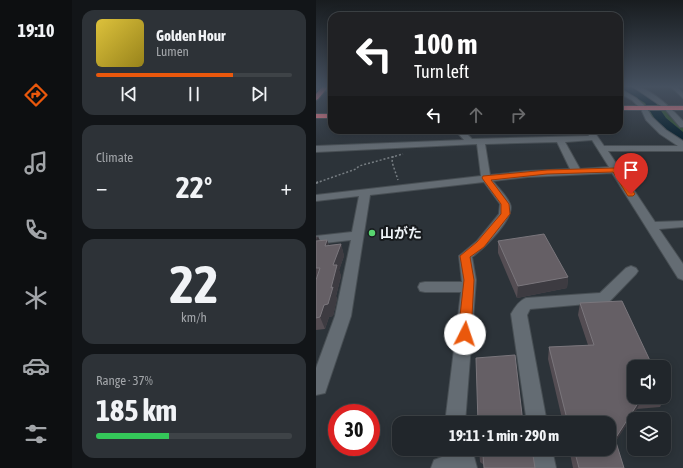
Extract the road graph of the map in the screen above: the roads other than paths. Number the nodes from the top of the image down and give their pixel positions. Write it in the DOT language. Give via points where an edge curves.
graph roads {
  1 [pos="623,108"];
  2 [pos="645,108"];
  3 [pos="667,108"];
  4 [pos="683,108"];
  5 [pos="316,116"];
  6 [pos="328,116"];
  7 [pos="683,125"];
  8 [pos="463,134"];
  9 [pos="591,134"];
  10 [pos="560,139"];
  11 [pos="470,142"];
  12 [pos="481,143"];
  13 [pos="683,145"];
  14 [pos="683,148"];
  15 [pos="316,149"];
  16 [pos="601,149"];
  17 [pos="615,170"];
  18 [pos="576,171"];
  19 [pos="486,178"];
  20 [pos="365,192"];
  21 [pos="316,198"];
  22 [pos="683,224"];
  23 [pos="651,226"];
  24 [pos="358,236"];
  25 [pos="316,240"];
  26 [pos="631,271"];
  27 [pos="683,275"];
  28 [pos="425,287"];
  29 [pos="468,287"];
  30 [pos="316,387"];
  31 [pos="456,416"];
  32 [pos="536,416"];
  33 [pos="542,456"];
  34 [pos="464,461"];
  35 [pos="442,468"];
  36 [pos="544,468"];
  1 -- 2 [label="highway"];
  2 -- 3 [label="highway"];
  2 -- 13 [label="street" via="649,118 658,128"];
  3 -- 4 [label="highway"];
  3 -- 7 [label="street"];
  5 -- 6 [label="highway"];
  8 -- 11 [label="street"];
  9 -- 10 [label="street"];
  9 -- 16 [label="street"];
  10 -- 12 [label="street"];
  10 -- 18 [label="street"];
  11 -- 12 [label="street"];
  11 -- 15 [label="street"];
  12 -- 19 [label="street"];
  14 -- 16 [label="street"];
  16 -- 17 [label="street"];
  17 -- 18 [label="street"];
  17 -- 23 [label="street"];
  18 -- 19 [label="street"];
  19 -- 20 [label="street"];
  19 -- 29 [label="street" via="505,204 505,214 480,244 465,256"];
  20 -- 21 [label="street"];
  20 -- 24 [label="street"];
  22 -- 23 [label="street"];
  23 -- 27 [label="street"];
  24 -- 25 [label="street"];
  24 -- 30 [label="street" via="343,316"];
  26 -- 32 [label="street" via="604,298 526,304 519,314"];
  28 -- 29 [label="street"];
  29 -- 31 [label="street"];
  33 -- 36 [label="street"];
  34 -- 35 [label="street"];
}
